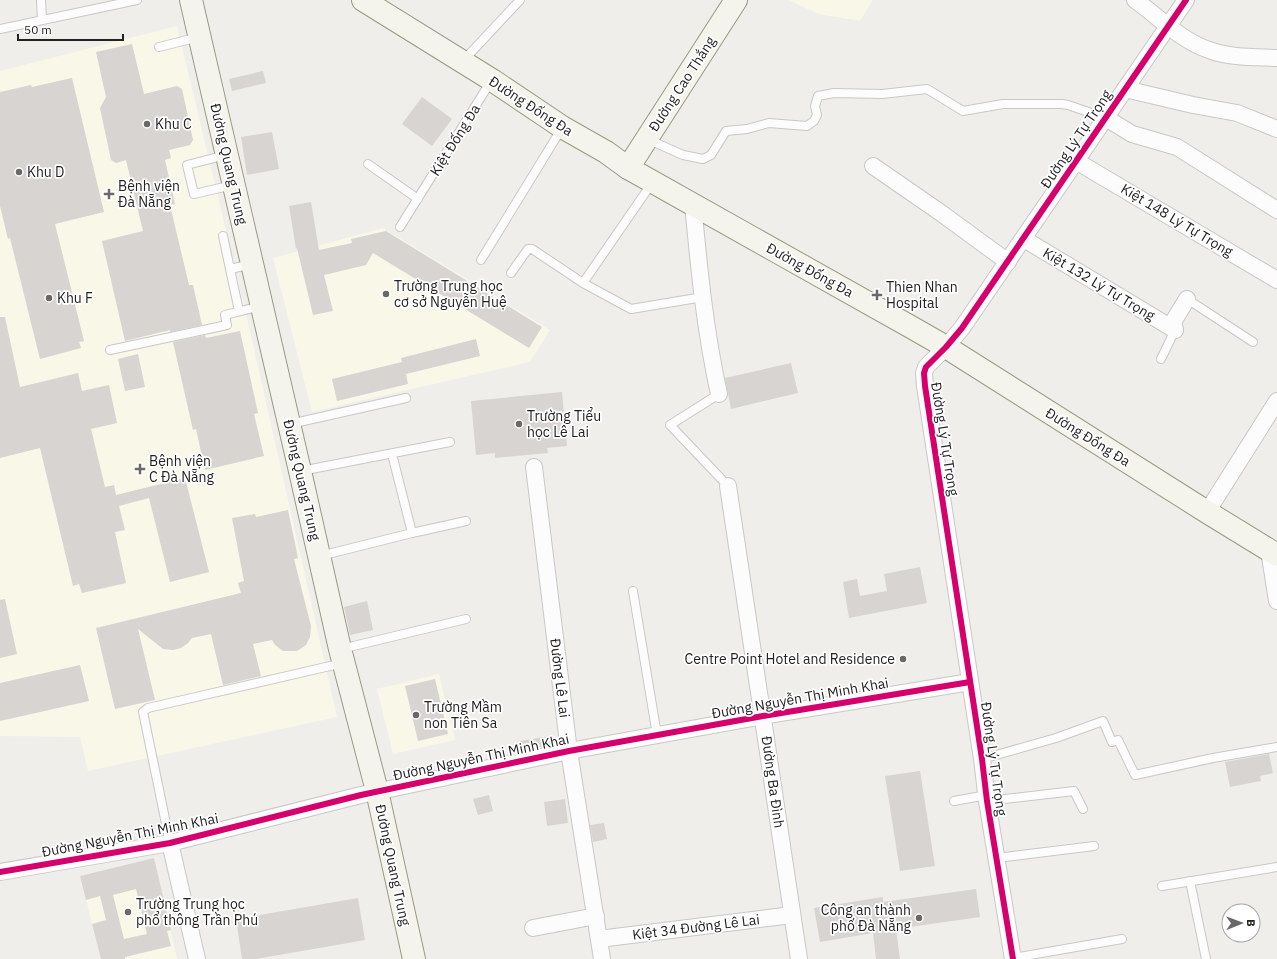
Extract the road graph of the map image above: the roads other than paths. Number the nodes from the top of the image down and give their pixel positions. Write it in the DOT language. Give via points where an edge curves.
graph roads {
  1 [pos="41,0"];
  2 [pos="137,0"];
  3 [pos="191,0"];
  4 [pos="363,0"];
  5 [pos="520,0"];
  6 [pos="736,0"];
  7 [pos="1135,0"];
  8 [pos="1186,0"];
  9 [pos="42,20"];
  10 [pos="1167,26"];
  11 [pos="0,29"];
  12 [pos="200,37"];
  13 [pos="159,46"];
  14 [pos="1277,58"];
  15 [pos="462,62"];
  16 [pos="492,80"];
  17 [pos="1125,89"];
  18 [pos="1106,118"];
  19 [pos="562,127"];
  20 [pos="1277,129"];
  21 [pos="647,139"];
  22 [pos="227,155"];
  23 [pos="1076,161"];
  24 [pos="368,164"];
  25 [pos="873,166"];
  26 [pos="628,168"];
  27 [pos="652,182"];
  28 [pos="234,185"];
  29 [pos="418,199"];
  30 [pos="693,204"];
  31 [pos="1277,210"];
  32 [pos="400,227"];
  33 [pos="223,236"];
  34 [pos="1024,239"];
  35 [pos="481,260"];
  36 [pos="1008,262"];
  37 [pos="252,264"];
  38 [pos="230,269"];
  39 [pos="510,273"];
  40 [pos="1277,280"];
  41 [pos="583,283"];
  42 [pos="702,298"];
  43 [pos="1187,299"];
  44 [pos="262,306"];
  45 [pos="240,311"];
  46 [pos="1175,330"];
  47 [pos="1254,342"];
  48 [pos="946,348"];
  49 [pos="110,350"];
  50 [pos="1161,360"];
  51 [pos="719,394"];
  52 [pos="406,398"];
  53 [pos="1277,401"];
  54 [pos="289,424"];
  55 [pos="450,442"];
  56 [pos="392,454"];
  57 [pos="534,467"];
  58 [pos="300,471"];
  59 [pos="728,486"];
  60 [pos="1207,512"];
  61 [pos="466,521"];
  62 [pos="412,533"];
  63 [pos="1273,553"];
  64 [pos="319,556"];
  65 [pos="633,591"];
  66 [pos="1277,602"];
  67 [pos="466,620"];
  68 [pos="342,656"];
  69 [pos="970,682"];
  70 [pos="763,716"];
  71 [pos="657,735"];
  72 [pos="1277,747"];
  73 [pos="569,751"];
  74 [pos="982,759"];
  75 [pos="377,791"];
  76 [pos="987,798"];
  77 [pos="954,801"];
  78 [pos="1083,809"];
  79 [pos="170,843"];
  80 [pos="1094,846"];
  81 [pos="997,858"];
  82 [pos="1277,867"];
  83 [pos="0,872"];
  84 [pos="1190,882"];
  85 [pos="1162,886"];
  86 [pos="792,915"];
  87 [pos="596,916"];
  88 [pos="533,928"];
  89 [pos="1122,939"];
  90 [pos="599,940"];
  91 [pos="197,959"];
  92 [pos="414,959"];
  93 [pos="602,959"];
  94 [pos="799,959"];
  95 [pos="1013,959"];
  96 [pos="1206,959"];
  1 -- 9 [label="lane"];
  2 -- 9 [label="lane"];
  3 -- 12 [label="main road, Đường Quang Trung"];
  4 -- 15 [label="main road, Đường Đống Đa"];
  5 -- 15 [label="lane"];
  6 -- 21 [label="main road, Đường Cao Thắng"];
  7 -- 10 [label="street"];
  8 -- 10 [label="street, Đường Lý Tự Trọng"];
  9 -- 11 [label="lane"];
  10 -- 14 [label="street" via="1210,51"];
  10 -- 17 [label="street, Đường Lý Tự Trọng"];
  12 -- 13 [label="lane"];
  12 -- 22 [label="main road, Đường Quang Trung"];
  15 -- 16 [label="main road, Đường Đống Đa"];
  16 -- 19 [label="main road, Đường Đống Đa"];
  16 -- 29 [label="lane, Kiệt Đống Đa"];
  17 -- 18 [label="street, Đường Lý Tự Trọng"];
  17 -- 20 [label="street" via="1237,113"];
  18 -- 21 [label="lane" via="1062,104 1004,104 963,111 927,89 882,94 834,93 818,96 815,106 817,114 814,121 807,126 769,123 726,131 712,155 703,159 683,155"];
  18 -- 23 [label="street, Đường Lý Tự Trọng"];
  18 -- 31 [label="street" via="1132,134 1177,147"];
  19 -- 26 [label="main road, Đường Đống Đa"];
  19 -- 35 [label="lane"];
  21 -- 26 [label="main road, Đường Cao Thắng"];
  22 -- 28 [label="main road, Đường Quang Trung"];
  22 -- 28 [label="lane" via="187,165 194,194"];
  23 -- 34 [label="street, Đường Lý Tự Trọng"];
  23 -- 40 [label="street, Kiệt 148 Lý Tự Trọng"];
  24 -- 29 [label="lane"];
  25 -- 36 [label="street"];
  26 -- 27 [label="main road, Đường Đống Đa"];
  27 -- 30 [label="main road, Đường Đống Đa"];
  27 -- 41 [label="lane"];
  28 -- 37 [label="main road, Đường Quang Trung"];
  29 -- 32 [label="lane, Kiệt Đống Đa"];
  30 -- 42 [label="street"];
  30 -- 48 [label="main road, Đường Đống Đa"];
  33 -- 38 [label="lane"];
  34 -- 36 [label="street, Đường Lý Tự Trọng"];
  34 -- 46 [label="street, Kiệt 132 Lý Tự Trọng"];
  36 -- 48 [label="street, Đường Lý Tự Trọng"];
  37 -- 38 [label="lane"];
  37 -- 44 [label="main road, Đường Quang Trung"];
  38 -- 45 [label="lane"];
  39 -- 41 [label="lane" via="528,249 532,249"];
  41 -- 42 [label="lane" via="631,309"];
  42 -- 51 [label="street"];
  43 -- 46 [label="street" via="1173,322"];
  43 -- 47 [label="lane"];
  44 -- 45 [label="lane"];
  44 -- 54 [label="main road, Đường Quang Trung"];
  45 -- 49 [label="lane" via="225,315 227,325"];
  46 -- 50 [label="lane"];
  48 -- 60 [label="main road, Đường Đống Đa"];
  48 -- 69 [label="street, Đường Lý Tự Trọng" via="926,367 924,377"];
  51 -- 59 [label="lane" via="670,425"];
  52 -- 54 [label="lane"];
  53 -- 60 [label="street"];
  54 -- 58 [label="main road, Đường Quang Trung"];
  55 -- 56 [label="lane"];
  56 -- 58 [label="lane"];
  56 -- 62 [label="lane"];
  57 -- 73 [label="street, Đường Lê Lai"];
  58 -- 64 [label="main road, Đường Quang Trung"];
  59 -- 70 [label="street, Đường Ba Đình"];
  60 -- 63 [label="main road, Đường Đống Đa"];
  61 -- 62 [label="lane"];
  62 -- 64 [label="lane"];
  63 -- 66 [label="street"];
  64 -- 68 [label="main road, Đường Quang Trung"];
  65 -- 71 [label="lane"];
  67 -- 68 [label="lane"];
  68 -- 75 [label="main road, Đường Quang Trung"];
  68 -- 79 [label="lane" via="148,708 143,712"];
  69 -- 70 [label="street, Đường Nguyễn Thị Minh Khai"];
  69 -- 74 [label="street, Đường Lý Tự Trọng"];
  70 -- 71 [label="street, Đường Nguyễn Thị Minh Khai"];
  70 -- 86 [label="street, Đường Ba Đình"];
  71 -- 73 [label="street, Đường Nguyễn Thị Minh Khai"];
  72 -- 74 [label="lane" via="1135,775 1118,740 1112,742 1103,721 1056,738"];
  73 -- 75 [label="street, Đường Nguyễn Thị Minh Khai"];
  73 -- 87 [label="street, Đường Lê Lai"];
  74 -- 76 [label="street, Đường Lý Tự Trọng"];
  75 -- 79 [label="street, Đường Nguyễn Thị Minh Khai"];
  75 -- 92 [label="main road, Đường Quang Trung"];
  76 -- 77 [label="lane"];
  76 -- 78 [label="lane" via="1074,791"];
  76 -- 81 [label="street, Đường Lý Tự Trọng"];
  79 -- 83 [label="street, Đường Nguyễn Thị Minh Khai"];
  79 -- 91 [label="street"];
  80 -- 81 [label="lane"];
  81 -- 95 [label="street, Đường Lý Tự Trọng"];
  82 -- 84 [label="lane"];
  84 -- 85 [label="lane"];
  84 -- 96 [label="lane"];
  86 -- 90 [label="street, Kiệt 34 Đường Lê Lai"];
  86 -- 94 [label="street, Đường Ba Đình"];
  87 -- 88 [label="street"];
  87 -- 90 [label="street, Đường Lê Lai"];
  89 -- 95 [label="lane"];
  90 -- 93 [label="street, Đường Lê Lai"];
}
